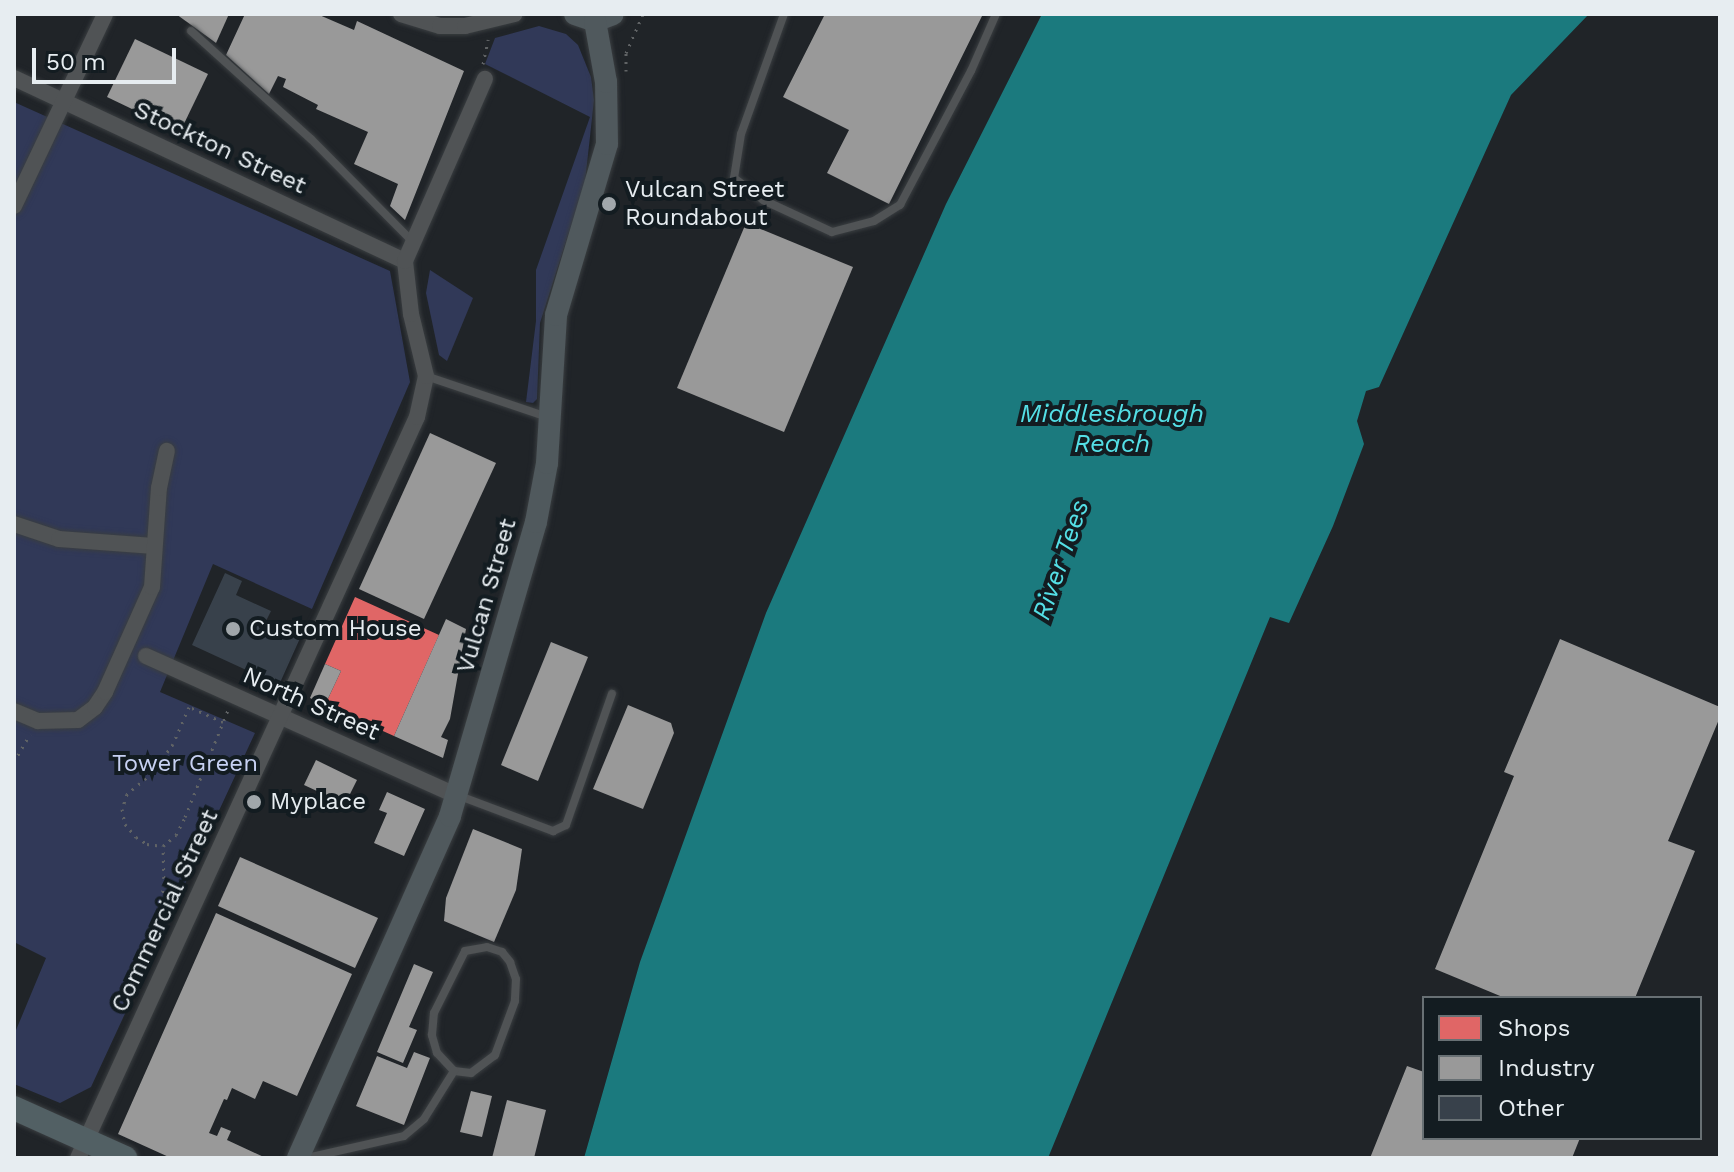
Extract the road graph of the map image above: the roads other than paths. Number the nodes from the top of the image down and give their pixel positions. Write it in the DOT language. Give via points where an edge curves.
graph roads {
  1 [pos="105,14"];
  2 [pos="401,14"];
  3 [pos="515,14"];
  4 [pos="784,14"];
  5 [pos="996,14"];
  6 [pos="594,16"];
  7 [pos="191,31"];
  8 [pos="14,78"];
  9 [pos="485,79"];
  10 [pos="65,102"];
  11 [pos="14,206"];
  12 [pos="414,243"];
  13 [pos="405,261"];
  14 [pos="426,376"];
  15 [pos="550,418"];
  16 [pos="167,451"];
  17 [pos="14,524"];
  18 [pos="154,546"];
  19 [pos="146,656"];
  20 [pos="612,694"];
  21 [pos="14,711"];
  22 [pos="281,716"];
  23 [pos="456,795"];
  24 [pos="454,1071"];
  25 [pos="14,1108"];
  26 [pos="82,1149"];
  27 [pos="125,1158"];
  28 [pos="298,1158"];
  29 [pos="307,1158"];
  1 -- 10 [label="street"];
  2 -- 3 [label="street" via="440,26"];
  4 -- 5 [label="lane" via="741,134 734,178 763,200 832,232 874,221 900,205"];
  6 -- 15 [label="street, Vulcan Street" via="606,82 607,144 556,315"];
  7 -- 12 [label="lane" via="311,139"];
  8 -- 10 [label="street, Stockton Street"];
  9 -- 12 [label="street"];
  10 -- 11 [label="street"];
  10 -- 13 [label="street, Stockton Street"];
  12 -- 13 [label="street"];
  13 -- 14 [label="street, Commercial Street"];
  14 -- 15 [label="lane"];
  14 -- 22 [label="street, Commercial Street" via="417,417"];
  15 -- 23 [label="street, Vulcan Street" via="536,522"];
  16 -- 18 [label="street"];
  17 -- 18 [label="street" via="59,539"];
  18 -- 21 [label="street" via="152,587 95,707 78,720 38,721"];
  19 -- 22 [label="street, North Street"];
  20 -- 23 [label="lane" via="566,825 553,831"];
  22 -- 23 [label="street, North Street"];
  22 -- 26 [label="street, Commercial Street"];
  23 -- 28 [label="street, Vulcan Street"];
  24 -- 24 [label="lane" via="437,1053 434,1013 465,951 487,947 502,952 516,979 510,1022 495,1055 482,1067 471,1073"];
  24 -- 29 [label="lane" via="424,1119 404,1136"];
  25 -- 26 [label="main road"];
  26 -- 27 [label="main road"];
}
